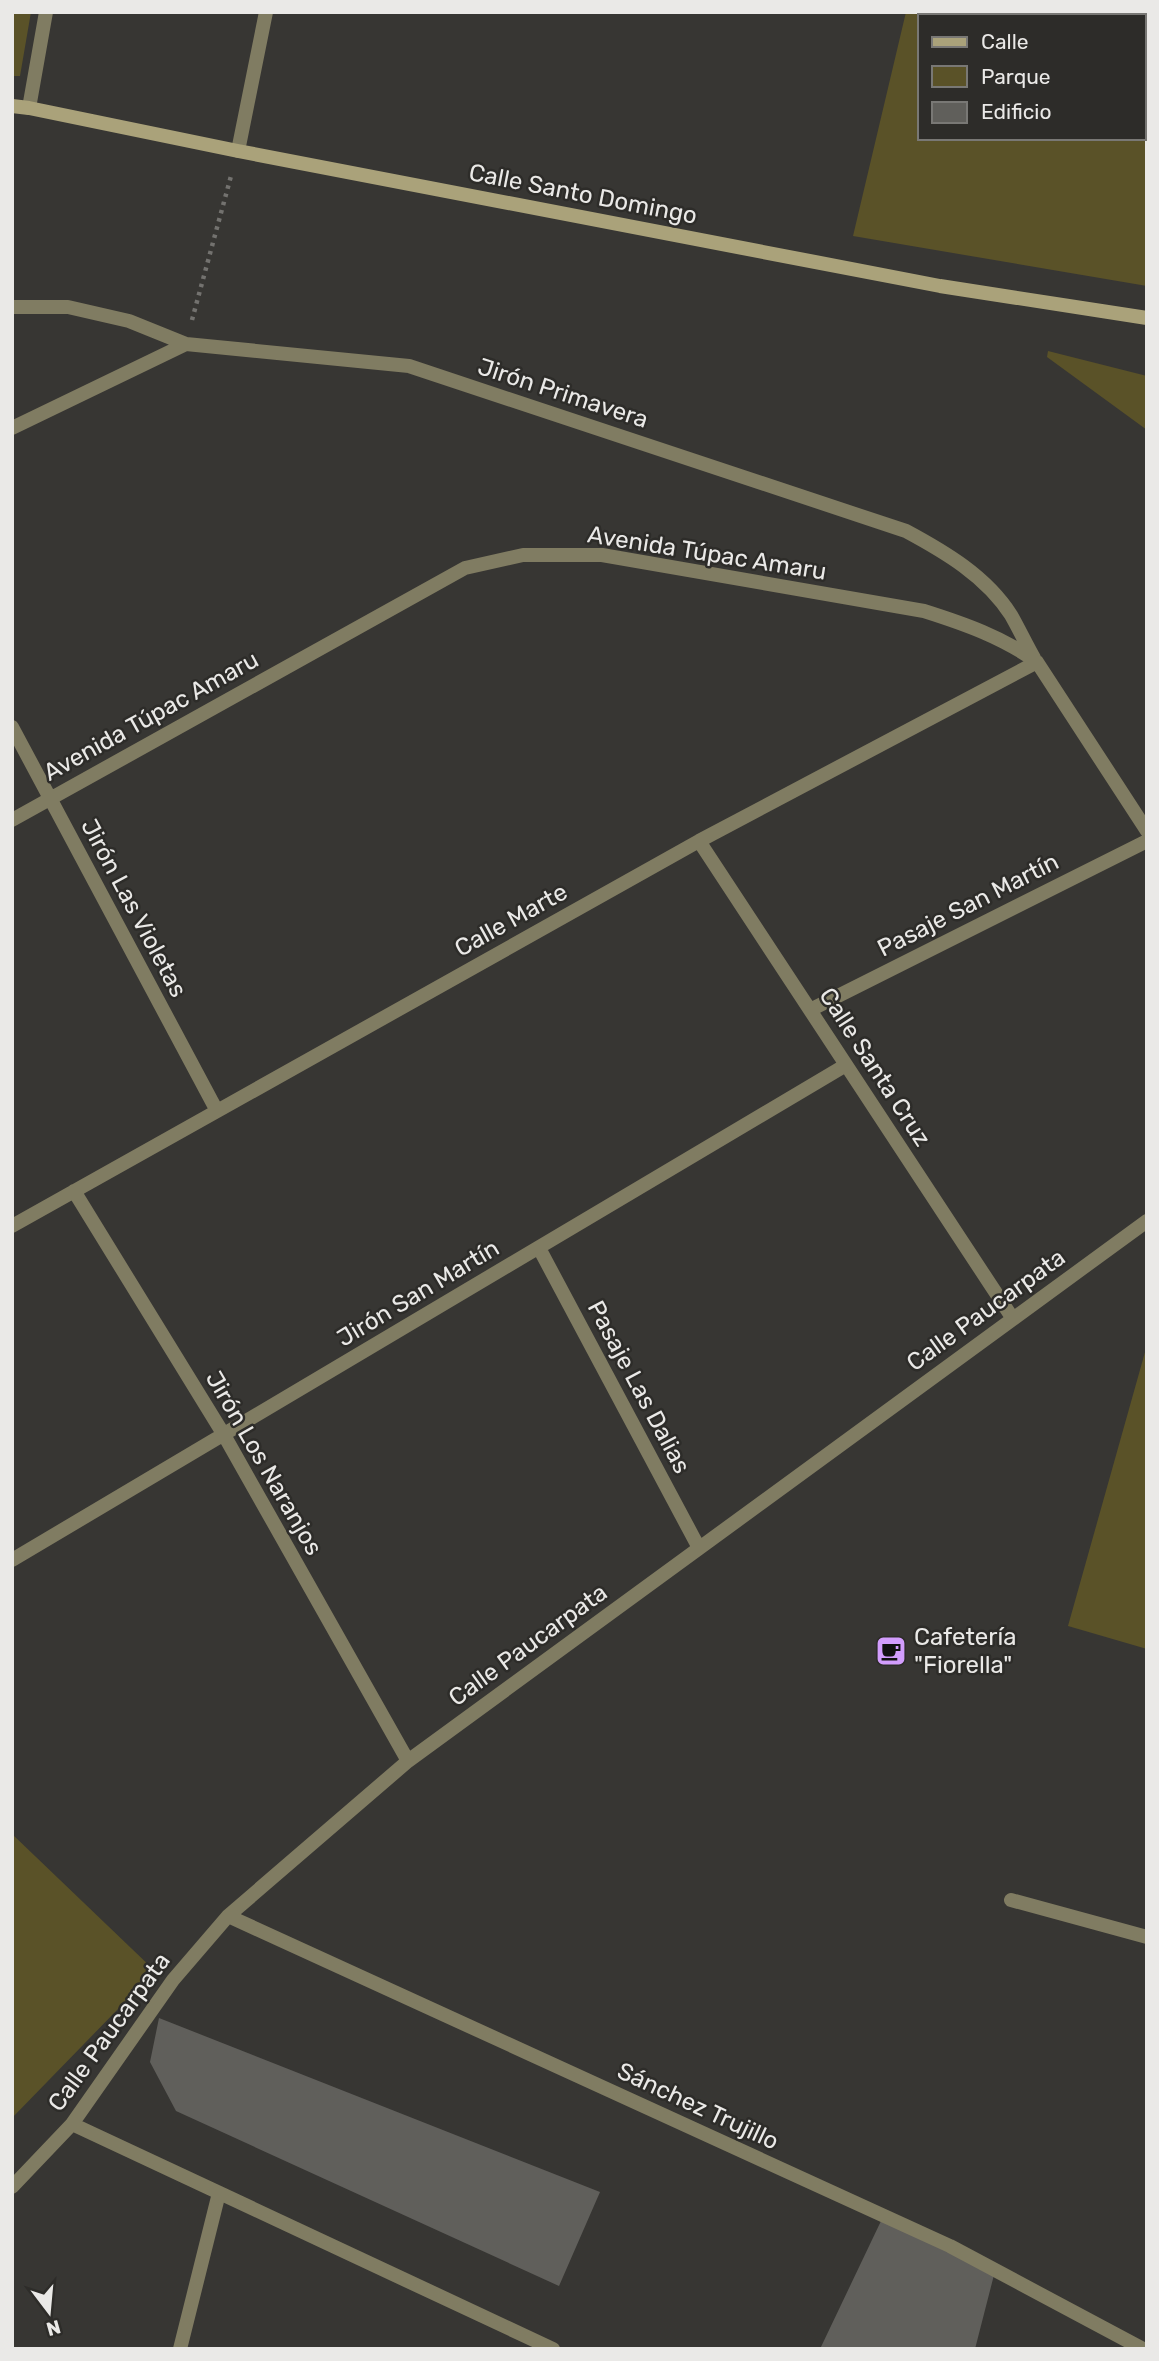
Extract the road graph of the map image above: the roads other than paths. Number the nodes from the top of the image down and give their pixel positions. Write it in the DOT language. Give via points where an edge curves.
graph roads {
  1 [pos="46,12"];
  2 [pos="266,12"];
  3 [pos="12,107"];
  4 [pos="29,108"];
  5 [pos="238,150"];
  6 [pos="12,307"];
  7 [pos="1147,318"];
  8 [pos="186,344"];
  9 [pos="12,428"];
  10 [pos="1037,662"];
  11 [pos="12,727"];
  12 [pos="50,799"];
  13 [pos="12,820"];
  14 [pos="1147,831"];
  15 [pos="699,841"];
  16 [pos="1147,841"];
  17 [pos="810,1010"];
  18 [pos="846,1065"];
  19 [pos="217,1111"];
  20 [pos="74,1191"];
  21 [pos="1147,1220"];
  22 [pos="12,1226"];
  23 [pos="539,1248"];
  24 [pos="1013,1318"];
  25 [pos="224,1435"];
  26 [pos="699,1548"];
  27 [pos="12,1560"];
  28 [pos="408,1761"];
  29 [pos="1011,1900"];
  30 [pos="228,1916"];
  31 [pos="1147,1937"];
  32 [pos="72,2124"];
  33 [pos="12,2187"];
  34 [pos="219,2193"];
  35 [pos="180,2349"];
  36 [pos="553,2349"];
  37 [pos="1143,2349"];
  1 -- 4 [label="street"];
  2 -- 5 [label="street"];
  3 -- 4 [label="street, Calle Santo Domingo"];
  4 -- 5 [label="street, Calle Santo Domingo"];
  5 -- 7 [label="street, Calle Santo Domingo" via="940,286"];
  6 -- 8 [label="street, Jirón Primavera" via="68,307 129,321"];
  8 -- 9 [label="street"];
  8 -- 10 [label="street, Jirón Primavera" via="409,366 906,531 947,552 984,583 1009,612"];
  10 -- 12 [label="street, Avenida Túpac Amaru" via="983,631 924,611 602,555 523,555 465,568"];
  10 -- 14 [label="street, Avenida Túpac Amaru"];
  10 -- 15 [label="street, Calle Marte"];
  11 -- 12 [label="street, Jirón Las Violetas"];
  12 -- 13 [label="street, Avenida Túpac Amaru"];
  12 -- 19 [label="street, Jirón Las Violetas"];
  15 -- 17 [label="street, Calle Santa Cruz"];
  15 -- 19 [label="street, Calle Marte"];
  16 -- 17 [label="street, Pasaje San Martín"];
  17 -- 18 [label="street, Calle Santa Cruz"];
  18 -- 23 [label="street, Jirón San Martín"];
  18 -- 24 [label="street, Calle Santa Cruz"];
  19 -- 20 [label="street, Calle Marte"];
  20 -- 22 [label="street, Calle Marte"];
  20 -- 25 [label="street, Jirón Los Naranjos"];
  21 -- 24 [label="street, Calle Paucarpata"];
  23 -- 25 [label="street, Jirón San Martín"];
  23 -- 26 [label="street, Pasaje Las Dalias"];
  24 -- 26 [label="street, Calle Paucarpata"];
  25 -- 27 [label="street, Jirón San Martín"];
  25 -- 28 [label="street, Jirón Los Naranjos"];
  26 -- 28 [label="street, Calle Paucarpata"];
  28 -- 30 [label="street, Calle Paucarpata"];
  29 -- 31 [label="street"];
  30 -- 32 [label="street, Calle Paucarpata" via="173,1980"];
  30 -- 37 [label="street, Sánchez Trujillo" via="950,2246"];
  32 -- 33 [label="street, Calle Paucarpata"];
  32 -- 34 [label="street"];
  34 -- 35 [label="street"];
  34 -- 36 [label="street"];
}
